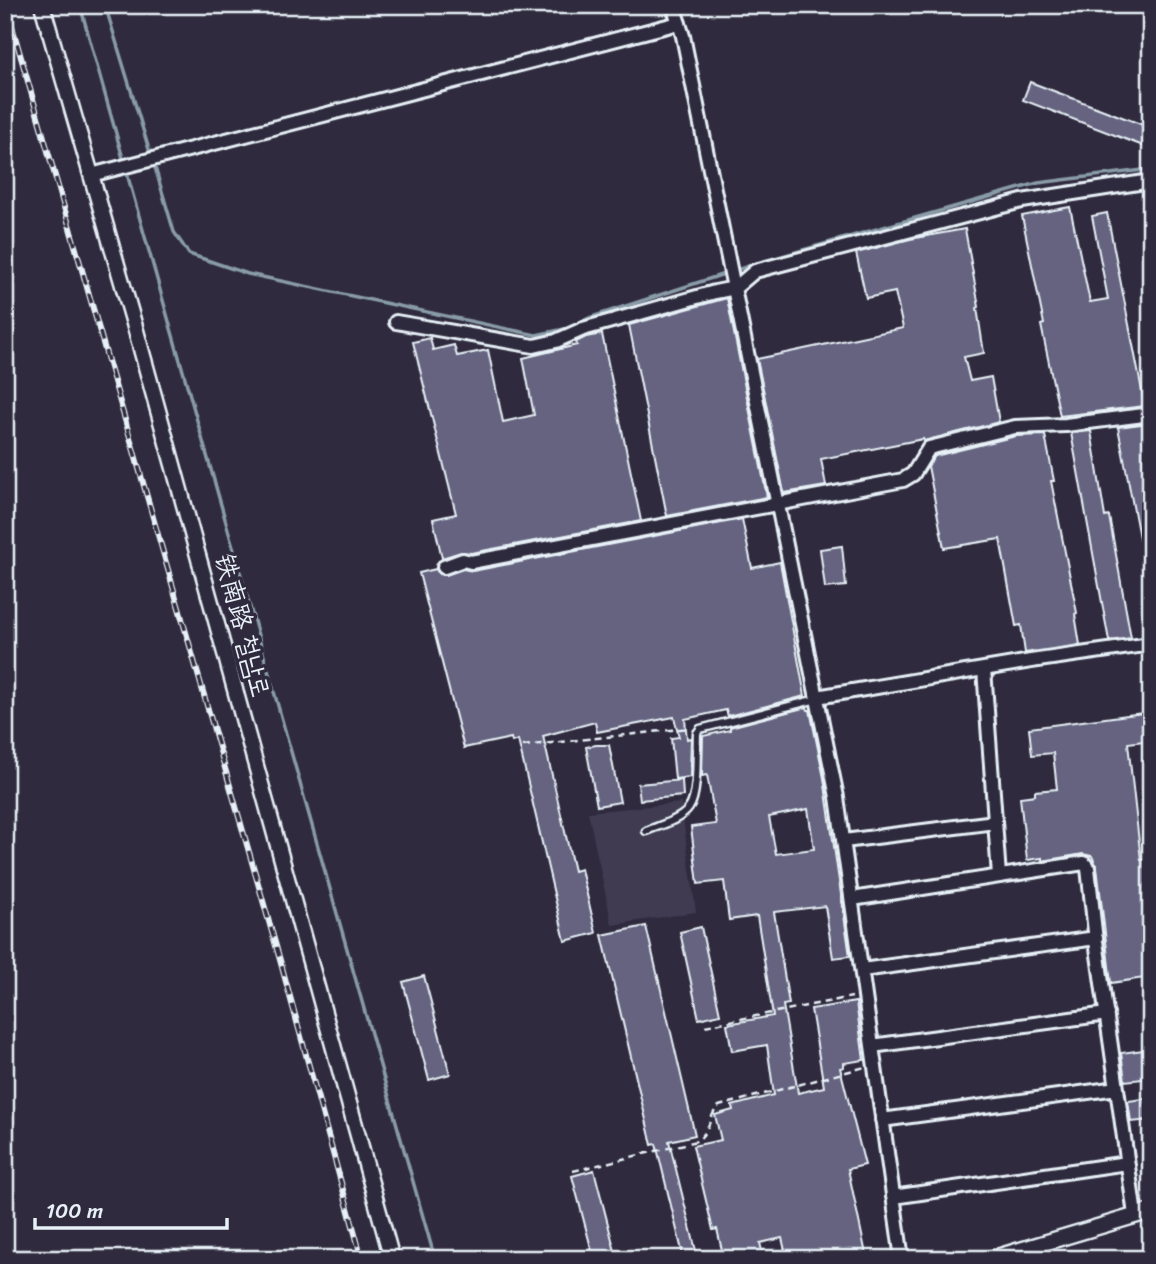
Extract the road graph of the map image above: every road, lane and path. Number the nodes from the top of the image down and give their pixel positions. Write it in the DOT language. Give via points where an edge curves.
graph roads {
  1 [pos="42,5"];
  2 [pos="673,5"];
  3 [pos="679,23"];
  4 [pos="91,175"];
  5 [pos="1151,181"];
  6 [pos="734,282"];
  7 [pos="396,322"];
  8 [pos="1151,414"];
  9 [pos="778,503"];
  10 [pos="444,567"];
  11 [pos="1151,645"];
  12 [pos="984,669"];
  13 [pos="817,698"];
  14 [pos="700,729"];
  15 [pos="523,746"];
  16 [pos="995,822"];
  17 [pos="646,831"];
  18 [pos="844,841"];
  19 [pos="999,876"];
  20 [pos="852,898"];
  21 [pos="1096,938"];
  22 [pos="862,970"];
  23 [pos="865,995"];
  24 [pos="1107,1014"];
  25 [pos="705,1026"];
  26 [pos="872,1046"];
  27 [pos="874,1064"];
  28 [pos="1117,1088"];
  29 [pos="882,1120"];
  30 [pos="1127,1163"];
  31 [pos="573,1171"];
  32 [pos="893,1197"];
  33 [pos="1151,1211"];
  34 [pos="1135,1215"];
  35 [pos="392,1259"];
  36 [pos="902,1259"];
  37 [pos="990,1259"];
  1 -- 4 [label="street, 铁南路 철남로"];
  2 -- 3 [label="street"];
  3 -- 4 [label="street"];
  3 -- 6 [label="street"];
  4 -- 35 [label="street, 铁南路 철남로"];
  5 -- 6 [label="street" via="1022,201 755,271"];
  6 -- 7 [label="street" via="715,292 534,346"];
  6 -- 9 [label="street"];
  8 -- 9 [label="street" via="1001,429 929,448 913,474 903,480"];
  9 -- 10 [label="street"];
  9 -- 13 [label="street"];
  11 -- 12 [label="street"];
  12 -- 13 [label="street"];
  12 -- 16 [label="street"];
  13 -- 14 [label="lane"];
  13 -- 18 [label="street"];
  14 -- 15 [label="path"];
  14 -- 17 [label="lane" via="690,808"];
  16 -- 18 [label="street"];
  16 -- 19 [label="street"];
  18 -- 20 [label="street"];
  19 -- 20 [label="street"];
  19 -- 21 [label="street" via="1084,863"];
  20 -- 22 [label="street"];
  21 -- 22 [label="street"];
  21 -- 24 [label="street"];
  22 -- 23 [label="street"];
  23 -- 25 [label="path"];
  23 -- 26 [label="street"];
  24 -- 26 [label="street"];
  24 -- 28 [label="street"];
  26 -- 27 [label="street"];
  27 -- 29 [label="street"];
  27 -- 31 [label="path" via="719,1106 697,1141"];
  28 -- 29 [label="street"];
  28 -- 30 [label="street"];
  29 -- 32 [label="street"];
  30 -- 32 [label="street"];
  30 -- 34 [label="street"];
  32 -- 36 [label="street"];
  33 -- 34 [label="street"];
  34 -- 37 [label="street"];
}
